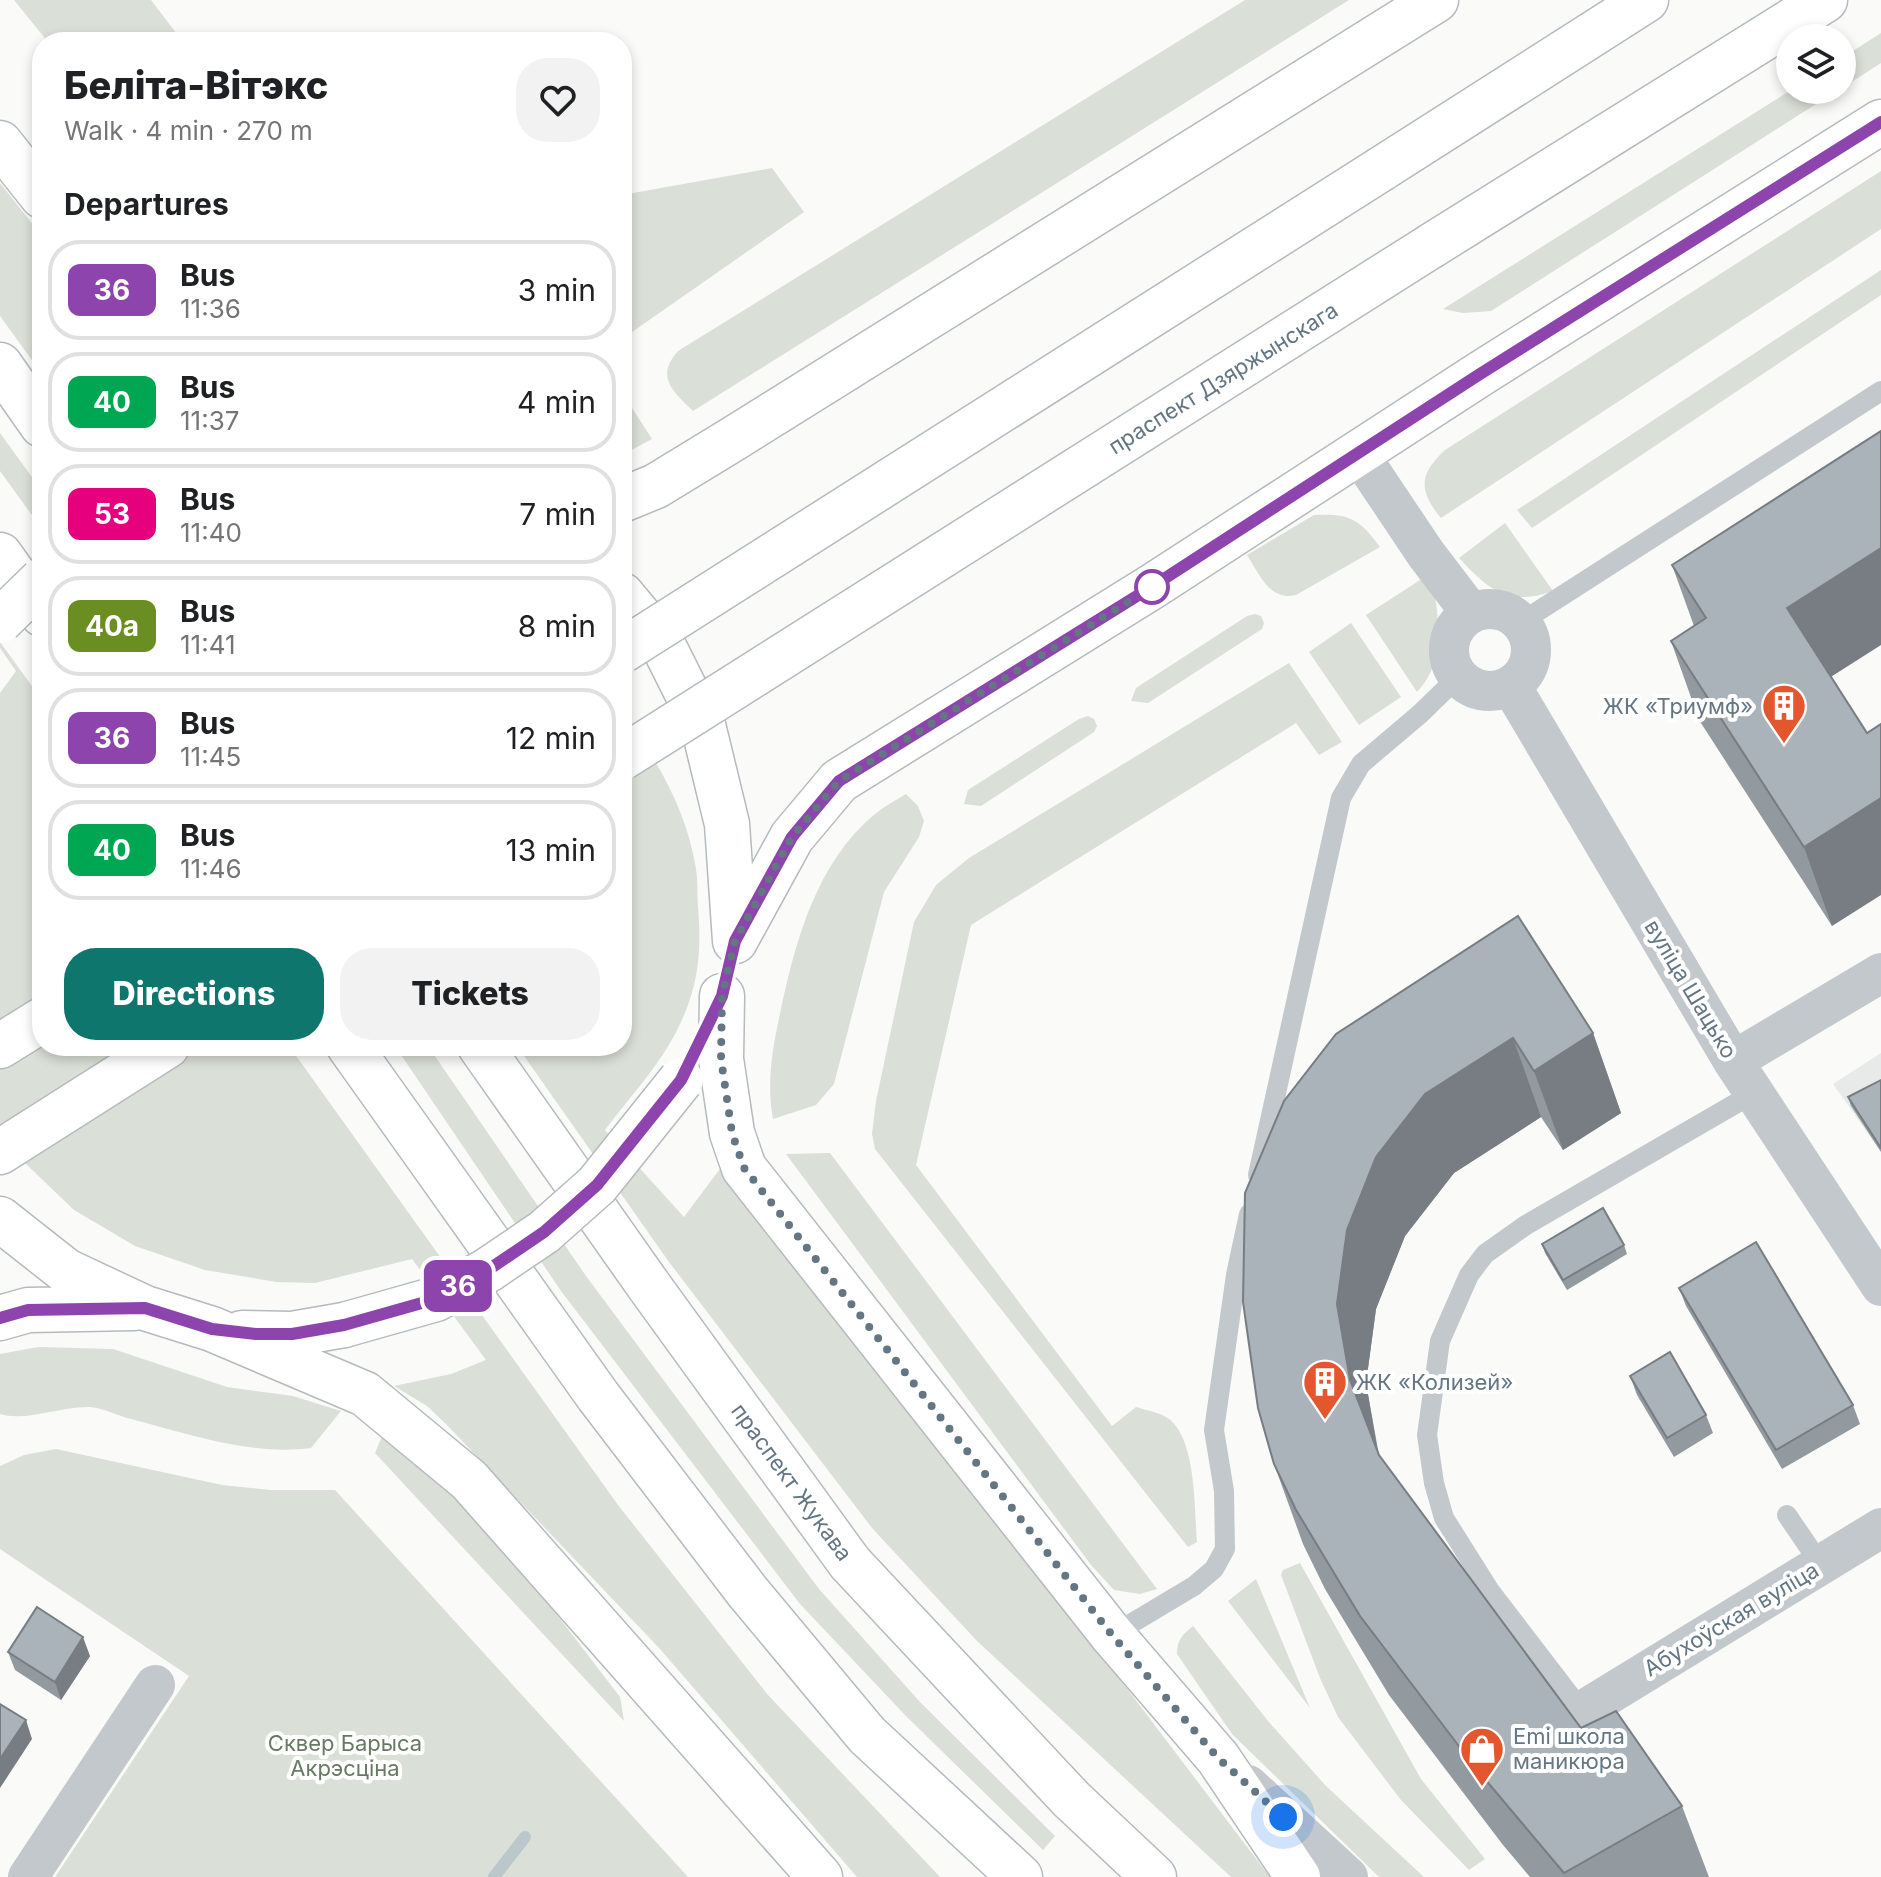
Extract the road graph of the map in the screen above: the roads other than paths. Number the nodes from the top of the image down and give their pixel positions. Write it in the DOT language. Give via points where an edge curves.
graph roads {
  1 [pos="1436,0"];
  2 [pos="1646,0"];
  3 [pos="1825,0"];
  4 [pos="1881,122"];
  5 [pos="0,143"];
  6 [pos="32,183"];
  7 [pos="0,365"];
  8 [pos="1881,391"];
  9 [pos="32,411"];
  10 [pos="1359,454"];
  11 [pos="632,496"];
  12 [pos="0,555"];
  13 [pos="32,590"];
  14 [pos="32,600"];
  15 [pos="632,607"];
  16 [pos="1471,613"];
  17 [pos="0,621"];
  18 [pos="1521,622"];
  19 [pos="632,645"];
  20 [pos="1458,677"];
  21 [pos="1511,686"];
  22 [pos="632,752"];
  23 [pos="735,941"];
  24 [pos="1881,973"];
  25 [pos="722,996"];
  26 [pos="32,1026"];
  27 [pos="0,1046"];
  28 [pos="151,1056"];
  29 [pos="356,1056"];
  30 [pos="487,1056"];
  31 [pos="1744,1077"];
  32 [pos="0,1152"];
  33 [pos="0,1219"];
  34 [pos="1881,1286"];
  35 [pos="145,1308"];
  36 [pos="0,1318"];
  37 [pos="212,1329"];
  38 [pos="1787,1515"];
  39 [pos="1881,1528"];
  40 [pos="1821,1565"];
  41 [pos="1112,1635"];
  42 [pos="155,1685"];
  43 [pos="1582,1711"];
  44 [pos="1218,1758"];
  45 [pos="28,1877"];
  46 [pos="820,1877"];
  47 [pos="1020,1877"];
  48 [pos="1154,1877"];
  49 [pos="1298,1877"];
  50 [pos="1348,1877"];
  1 -- 11 [label="main road" via="745,432"];
  2 -- 19 [label="main road, bridge"];
  3 -- 22 [label="main road, праспект Дзяржынскага, bridge"];
  4 -- 10 [label="main road"];
  5 -- 6 [label="main road"];
  7 -- 9 [label="main road"];
  8 -- 18 [label="lane"];
  10 -- 16 [label="street"];
  10 -- 23 [label="main road" via="839,781 792,837"];
  12 -- 14 [label="main road"];
  13 -- 17 [label="main road, bridge"];
  15 -- 23 [label="main road" via="662,643 703,725 727,824"];
  16 -- 18 [label="street" via="1497,609"];
  16 -- 20 [label="street" via="1453,630 1449,642 1451,666"];
  18 -- 21 [label="street" via="1531,655 1523,675"];
  20 -- 21 [label="street" via="1479,690"];
  20 -- 41 [label="lane" via="1361,764 1341,798 1236,1275 1214,1430 1224,1491 1225,1549 1214,1569 1194,1586"];
  21 -- 31 [label="street, вуліца Шацько"];
  23 -- 25 [label="main road"];
  24 -- 31 [label="street"];
  25 -- 37 [label="main road, bridge" via="681,1080 597,1185 544,1232 488,1270 436,1299 344,1325 292,1334"];
  25 -- 41 [label="main road" via="721,1059 732,1133 744,1168"];
  26 -- 27 [label="main road"];
  28 -- 32 [label="main road"];
  29 -- 47 [label="main road" via="598,1396 747,1591 867,1735"];
  30 -- 48 [label="main road, праспект Жукава" via="850,1563 1071,1799"];
  31 -- 34 [label="street, вуліца Шацько"];
  31 -- 43 [label="lane" via="1485,1254 1469,1275 1440,1341 1427,1435 1444,1518 1490,1591"];
  33 -- 35 [label="main road" via="66,1271"];
  35 -- 36 [label="main road" via="28,1310"];
  35 -- 37 [label="main road"];
  37 -- 46 [label="main road" via="365,1394 469,1480"];
  38 -- 40 [label="lane"];
  39 -- 40 [label="street, Абухоўская вуліца"];
  40 -- 43 [label="street, Абухоўская вуліца"];
  41 -- 44 [label="main road"];
  42 -- 45 [label="street"];
  44 -- 49 [label="main road"];
  44 -- 50 [label="street"];
}
